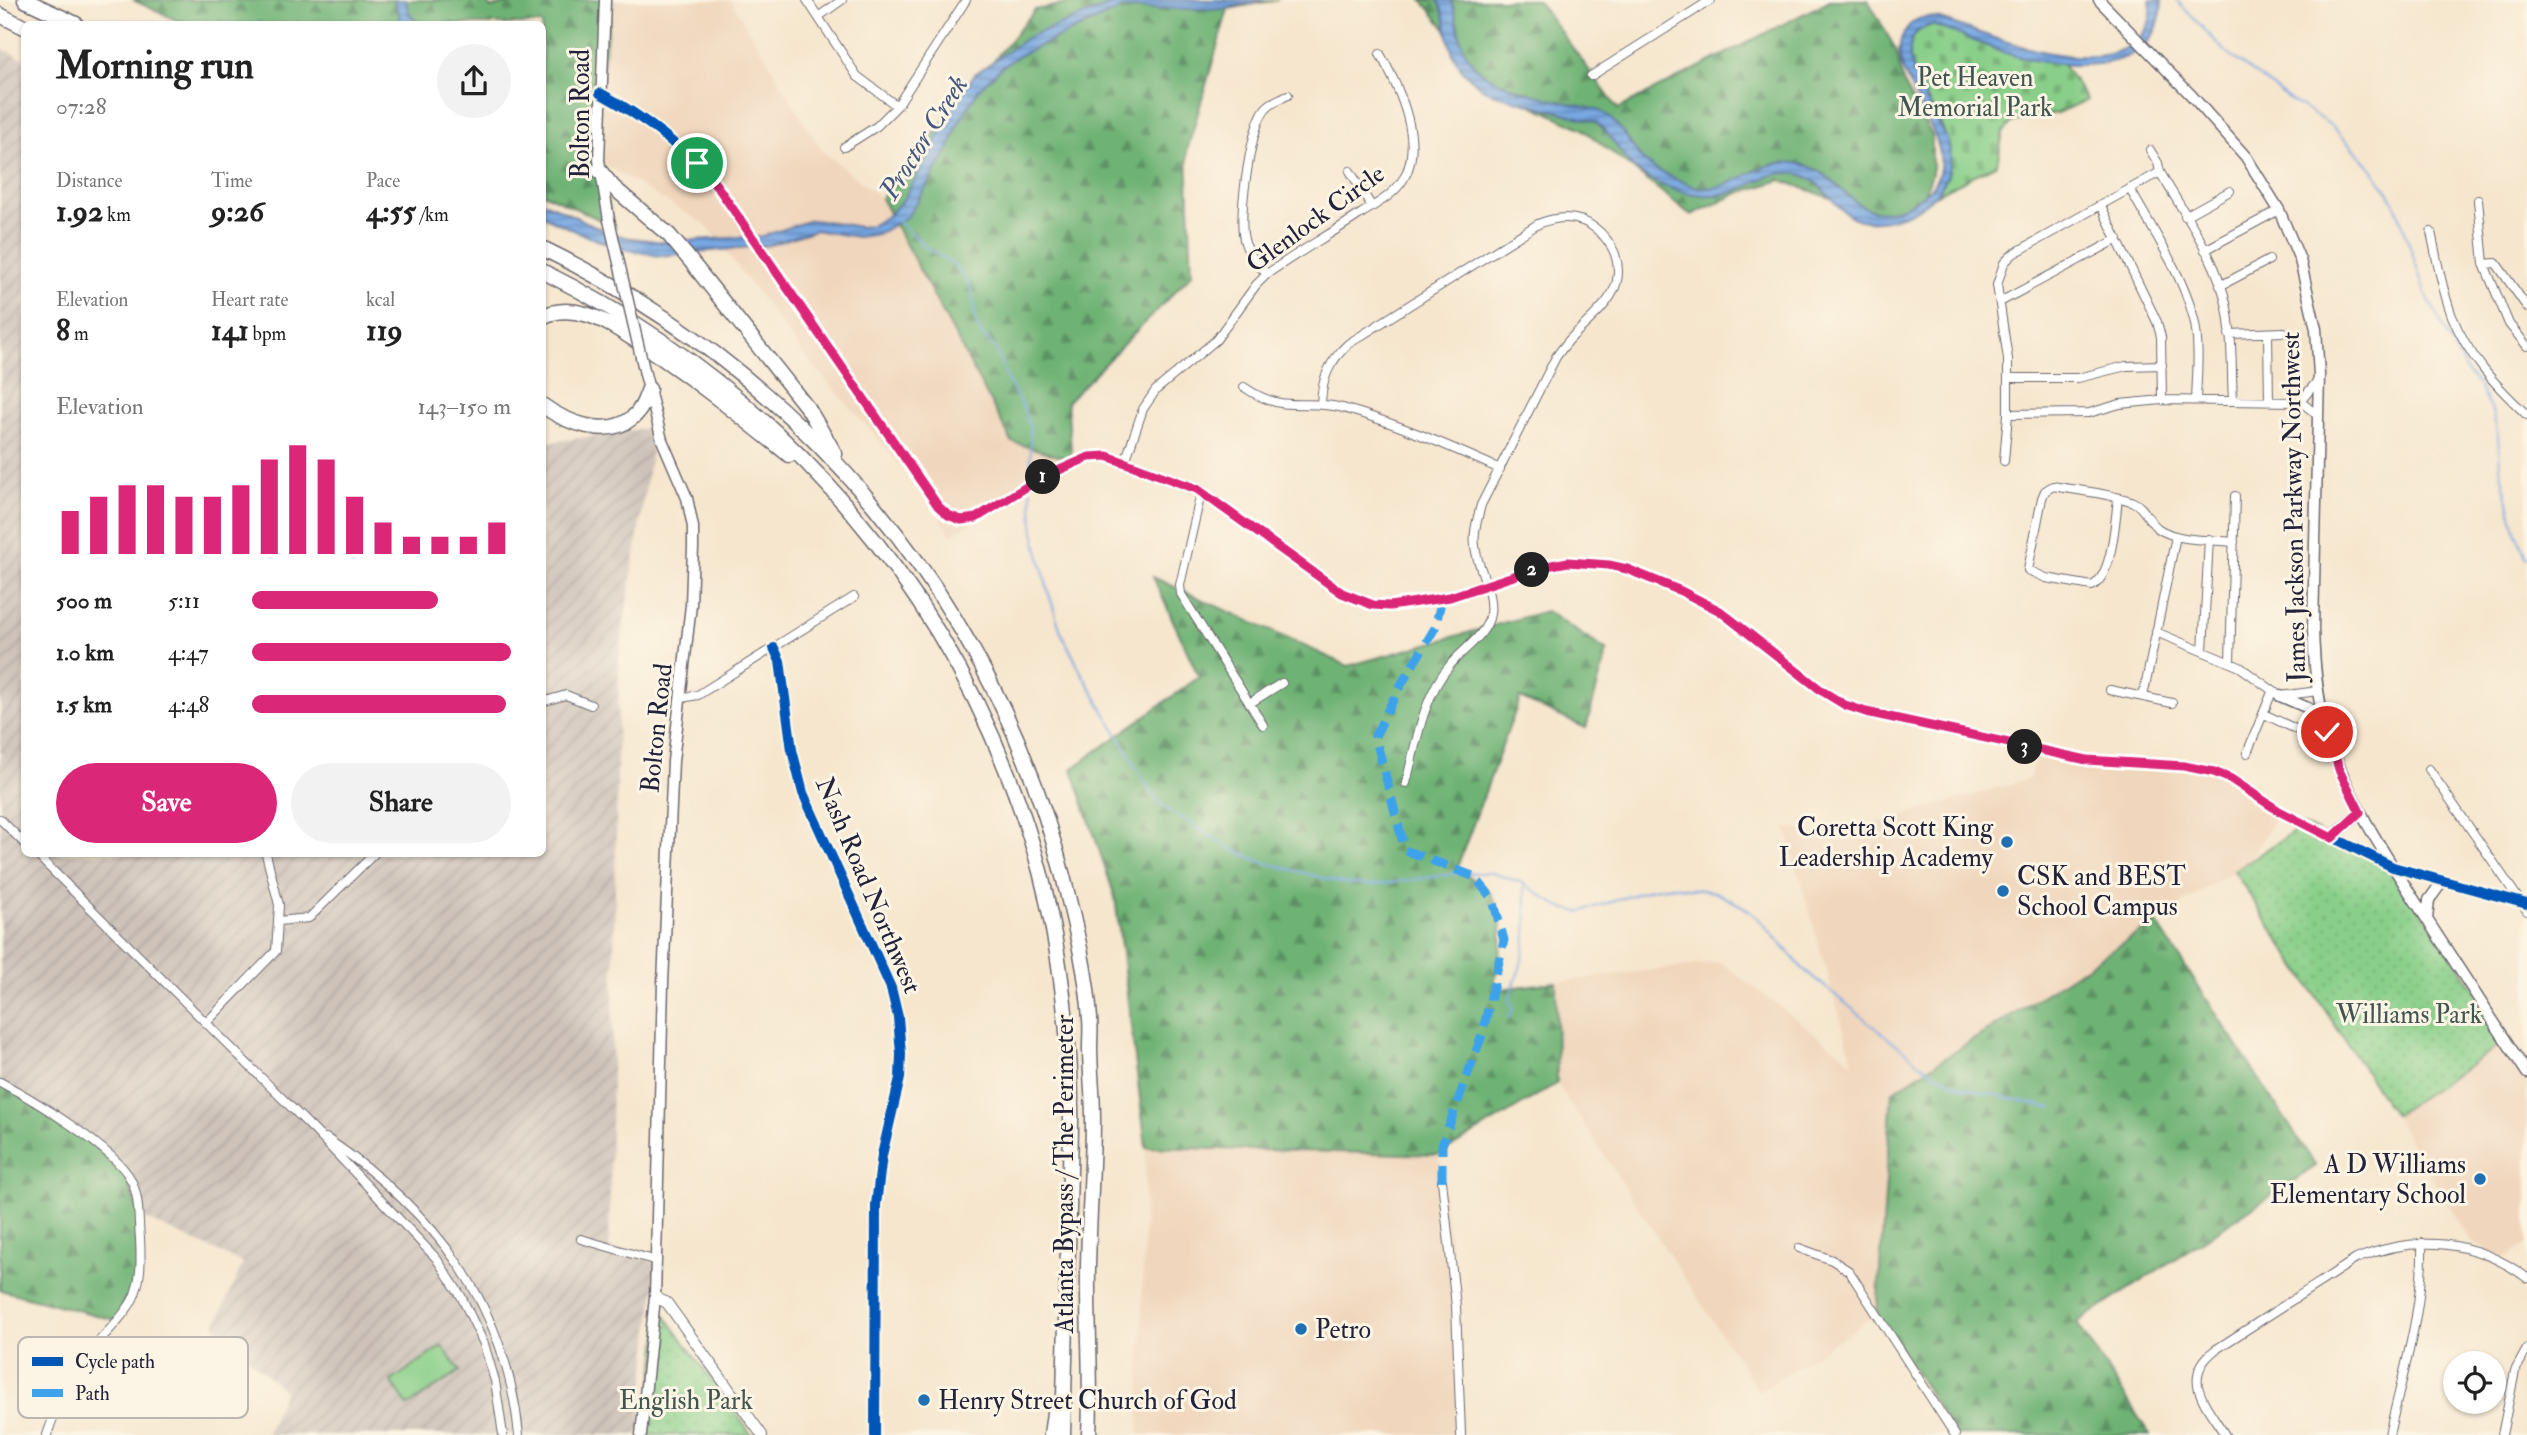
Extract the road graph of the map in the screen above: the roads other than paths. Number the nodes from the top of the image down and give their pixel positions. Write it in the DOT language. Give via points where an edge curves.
graph roads {
  1 [pos="25,0"];
  2 [pos="606,0"];
  3 [pos="807,0"];
  4 [pos="842,0"];
  5 [pos="966,0"];
  6 [pos="1710,0"];
  7 [pos="2099,0"];
  8 [pos="0,15"];
  9 [pos="818,17"];
  10 [pos="70,21"];
  11 [pos="21,26"];
  12 [pos="1380,54"];
  13 [pos="1591,76"];
  14 [pos="600,93"];
  15 [pos="1288,95"];
  16 [pos="897,106"];
  17 [pos="844,147"];
  18 [pos="2150,150"];
  19 [pos="599,170"];
  20 [pos="1350,171"];
  21 [pos="2160,172"];
  22 [pos="2130,189"];
  23 [pos="2230,191"];
  24 [pos="2477,200"];
  25 [pos="2101,205"];
  26 [pos="1372,207"];
  27 [pos="2279,210"];
  28 [pos="2185,216"];
  29 [pos="2431,232"];
  30 [pos="2118,239"];
  31 [pos="546,250"];
  32 [pos="2205,250"];
  33 [pos="2269,260"];
  34 [pos="2484,264"];
  35 [pos="546,273"];
  36 [pos="1267,274"];
  37 [pos="2220,286"];
  38 [pos="2000,302"];
  39 [pos="2527,307"];
  40 [pos="546,316"];
  41 [pos="2284,332"];
  42 [pos="2229,334"];
  43 [pos="2268,334"];
  44 [pos="2527,346"];
  45 [pos="2162,365"];
  46 [pos="2009,378"];
  47 [pos="2319,379"];
  48 [pos="647,382"];
  49 [pos="1244,387"];
  50 [pos="2162,400"];
  51 [pos="2196,400"];
  52 [pos="2233,400"];
  53 [pos="2269,401"];
  54 [pos="2296,402"];
  55 [pos="1321,404"];
  56 [pos="546,407"];
  57 [pos="2008,415"];
  58 [pos="2527,415"];
  59 [pos="2318,416"];
  60 [pos="2004,461"];
  61 [pos="1125,462"];
  62 [pos="1500,469"];
  63 [pos="844,470"];
  64 [pos="1201,493"];
  65 [pos="2235,496"];
  66 [pos="842,499"];
  67 [pos="2118,499"];
  68 [pos="2176,536"];
  69 [pos="2209,539"];
  70 [pos="2234,542"];
  71 [pos="1486,585"];
  72 [pos="854,597"];
  73 [pos="2156,632"];
  74 [pos="774,648"];
  75 [pos="2203,651"];
  76 [pos="2230,662"];
  77 [pos="1282,682"];
  78 [pos="2110,690"];
  79 [pos="2318,691"];
  80 [pos="2276,694"];
  81 [pos="2143,697"];
  82 [pos="682,698"];
  83 [pos="546,701"];
  84 [pos="1250,703"];
  85 [pos="2172,703"];
  86 [pos="591,705"];
  87 [pos="2264,714"];
  88 [pos="1263,725"];
  89 [pos="2327,732"];
  90 [pos="2304,733"];
  91 [pos="2247,753"];
  92 [pos="2429,769"];
  93 [pos="1406,783"];
  94 [pos="2360,812"];
  95 [pos="0,819"];
  96 [pos="2332,838"];
  97 [pos="21,840"];
  98 [pos="39,857"];
  99 [pos="268,857"];
  100 [pos="370,857"];
  101 [pos="2393,867"];
  102 [pos="2442,882"];
  103 [pos="2525,906"];
  104 [pos="2427,919"];
  105 [pos="279,921"];
  106 [pos="206,1023"];
  107 [pos="2527,1073"];
  108 [pos="0,1082"];
  109 [pos="315,1131"];
  110 [pos="1442,1181"];
  111 [pos="581,1240"];
  112 [pos="2422,1242"];
  113 [pos="1799,1248"];
  114 [pos="657,1261"];
  115 [pos="2527,1278"];
  116 [pos="655,1297"];
  117 [pos="1065,1331"];
  118 [pos="102,1337"];
  119 [pos="2527,1349"];
  120 [pos="54,1418"];
  121 [pos="47,1435"];
  122 [pos="503,1435"];
  123 [pos="519,1435"];
  124 [pos="640,1435"];
  125 [pos="762,1435"];
  126 [pos="875,1435"];
  127 [pos="1051,1435"];
  128 [pos="1063,1435"];
  129 [pos="1090,1435"];
  130 [pos="1461,1435"];
  131 [pos="1955,1435"];
  132 [pos="2225,1435"];
  133 [pos="2389,1435"];
  134 [pos="2502,1435"];
  1 -- 10 [label="highway"];
  2 -- 14 [label="main road, Bolton Road"];
  3 -- 9 [label="street"];
  4 -- 9 [label="street"];
  5 -- 16 [label="street"];
  6 -- 13 [label="street"];
  7 -- 27 [label="main road, James Jackson Parkway Northwest" via="2234,142"];
  8 -- 11 [label="highway"];
  9 -- 16 [label="street" via="857,76"];
  12 -- 26 [label="street, Glenlock Circle" via="1405,106 1411,150 1402,183"];
  14 -- 19 [label="main road, Bolton Road"];
  14 -- 61 [label="street" via="676,143 717,186 948,515 961,520 976,518 1039,479 1089,457"];
  15 -- 36 [label="street" via="1268,105 1262,114 1242,216 1248,252"];
  16 -- 17 [label="street" via="877,126"];
  18 -- 21 [label="street"];
  19 -- 48 [label="main road, Bolton Road, bridge"];
  19 -- 63 [label="highway" via="669,235 701,274 809,410"];
  20 -- 26 [label="street"];
  21 -- 22 [label="street"];
  21 -- 28 [label="street"];
  22 -- 25 [label="street"];
  22 -- 51 [label="street" via="2186,295 2198,362"];
  23 -- 28 [label="street"];
  24 -- 34 [label="street"];
  25 -- 30 [label="street"];
  25 -- 38 [label="street" via="2013,254 1998,276"];
  26 -- 36 [label="street, Glenlock Circle"];
  27 -- 32 [label="street"];
  27 -- 47 [label="main road, James Jackson Parkway Northwest" via="2308,291"];
  28 -- 32 [label="street"];
  29 -- 58 [label="street" via="2452,314 2463,338 2481,368"];
  30 -- 38 [label="street"];
  30 -- 45 [label="street" via="2157,322"];
  31 -- 63 [label="highway, Atlanta Bypass / The Perimeter" via="644,303 729,363"];
  32 -- 37 [label="street"];
  33 -- 37 [label="street"];
  34 -- 39 [label="street" via="2497,263"];
  34 -- 44 [label="street" via="2509,324"];
  35 -- 66 [label="highway, Atlanta Bypass / The Perimeter" via="620,313 718,381 771,426"];
  36 -- 61 [label="street, Glenlock Circle" via="1216,340 1156,390 1143,409"];
  37 -- 42 [label="street"];
  38 -- 46 [label="street"];
  40 -- 66 [label="highway" via="573,311 616,327 687,374"];
  41 -- 43 [label="street"];
  42 -- 43 [label="street"];
  42 -- 52 [label="street"];
  43 -- 53 [label="street, James Jackson Parkway Northwest"];
  45 -- 46 [label="street" via="2126,366 2068,379"];
  45 -- 50 [label="street"];
  46 -- 57 [label="street"];
  47 -- 54 [label="street"];
  47 -- 59 [label="main road, James Jackson Parkway Northwest"];
  48 -- 56 [label="highway" via="642,407 633,418 610,427 569,421"];
  48 -- 82 [label="main road, Bolton Road" via="693,527"];
  49 -- 55 [label="street" via="1277,404"];
  50 -- 51 [label="street"];
  50 -- 57 [label="street" via="2073,415"];
  51 -- 52 [label="street"];
  52 -- 53 [label="street"];
  53 -- 54 [label="street"];
  54 -- 59 [label="street"];
  55 -- 62 [label="street" via="1429,439"];
  55 -- 62 [label="street" via="1326,370 1348,344 1538,224 1560,218 1582,221 1600,231 1612,247 1618,268 1615,289 1605,306 1556,357"];
  57 -- 60 [label="street"];
  59 -- 79 [label="main road, James Jackson Parkway Northwest" via="2313,628"];
  61 -- 64 [label="street"];
  62 -- 71 [label="street" via="1475,527 1476,552"];
  63 -- 129 [label="highway, Atlanta Bypass / The Perimeter" via="912,554 979,661 1026,761 1078,938 1090,1019 1093,1117 1088,1271"];
  64 -- 71 [label="street" via="1355,600 1390,606 1450,597"];
  64 -- 84 [label="street" via="1181,594"];
  65 -- 70 [label="street"];
  66 -- 117 [label="highway, Atlanta Bypass / The Perimeter" via="902,575 962,674 1011,782 1035,855 1056,942 1070,1059"];
  67 -- 67 [label="street" via="2053,486 2045,491 2028,570 2092,586 2099,582 2107,567"];
  67 -- 68 [label="street" via="2132,502 2160,530"];
  68 -- 69 [label="street"];
  68 -- 73 [label="street"];
  69 -- 70 [label="street"];
  69 -- 75 [label="street"];
  70 -- 76 [label="street"];
  71 -- 93 [label="street" via="1490,615 1478,637 1449,665 1426,707"];
  71 -- 96 [label="street" via="1568,562 1627,569 1721,611 1845,705 2087,760 2214,772"];
  72 -- 74 [label="street"];
  73 -- 75 [label="street"];
  73 -- 81 [label="street"];
  74 -- 82 [label="street" via="698,695"];
  74 -- 126 [label="street, Nash Road Northwest" via="803,793 891,988 898,1017 900,1078 876,1205"];
  75 -- 76 [label="street"];
  76 -- 80 [label="street"];
  77 -- 84 [label="street"];
  78 -- 81 [label="street"];
  79 -- 80 [label="street"];
  79 -- 89 [label="main road, James Jackson Parkway Northwest"];
  80 -- 87 [label="street"];
  80 -- 89 [label="main road" via="2308,708"];
  81 -- 85 [label="street"];
  82 -- 114 [label="main road, Bolton Road" via="673,761 666,885"];
  83 -- 86 [label="street" via="566,695"];
  84 -- 88 [label="street"];
  87 -- 90 [label="street"];
  87 -- 91 [label="street"];
  89 -- 94 [label="main road, James Jackson Parkway Northwest"];
  92 -- 103 [label="street"];
  94 -- 96 [label="main road"];
  94 -- 101 [label="main road, James Jackson Parkway Northwest"];
  95 -- 97 [label="street"];
  96 -- 101 [label="street"];
  98 -- 106 [label="street"];
  99 -- 105 [label="street"];
  100 -- 105 [label="street" via="309,918"];
  101 -- 102 [label="street"];
  101 -- 104 [label="main road, James Jackson Parkway Northwest"];
  102 -- 103 [label="street"];
  102 -- 104 [label="main road" via="2430,900"];
  104 -- 107 [label="main road, James Jackson Parkway Northwest"];
  105 -- 106 [label="street" via="276,951"];
  106 -- 109 [label="street"];
  108 -- 118 [label="street" via="111,1154 127,1172 137,1197 139,1280 132,1301"];
  109 -- 122 [label="street" via="447,1273 475,1323 490,1363"];
  109 -- 123 [label="street" via="383,1180 462,1266 499,1339"];
  110 -- 130 [label="street" via="1456,1306"];
  111 -- 114 [label="street"];
  112 -- 115 [label="street" via="2478,1251"];
  112 -- 132 [label="street" via="2388,1247 2356,1259 2207,1356 2198,1372 2198,1390"];
  112 -- 133 [label="street" via="2420,1298"];
  113 -- 131 [label="street" via="1842,1265 1857,1280"];
  114 -- 116 [label="main road, Bolton Road"];
  116 -- 124 [label="main road, Bolton Road"];
  116 -- 125 [label="street" via="667,1303"];
  117 -- 127 [label="highway"];
  117 -- 128 [label="highway, Atlanta Bypass / The Perimeter"];
  119 -- 134 [label="street" via="2515,1371"];
  120 -- 121 [label="street"];
}
